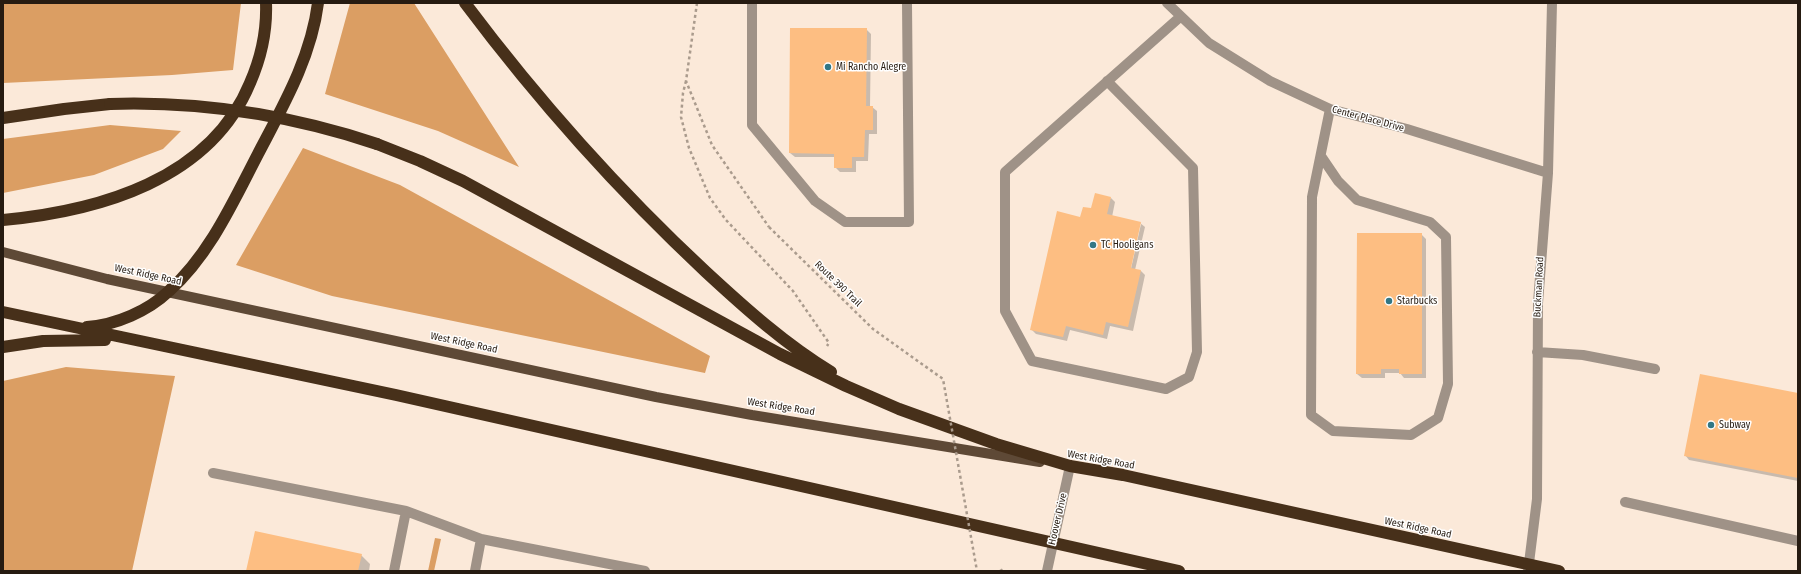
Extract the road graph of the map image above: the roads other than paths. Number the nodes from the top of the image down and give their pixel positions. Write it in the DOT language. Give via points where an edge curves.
graph roads {
  1 [pos="266,3"];
  2 [pos="318,3"];
  3 [pos="466,3"];
  4 [pos="752,3"];
  5 [pos="907,3"];
  6 [pos="1167,3"];
  7 [pos="1552,3"];
  8 [pos="1180,17"];
  9 [pos="1107,81"];
  10 [pos="1330,109"];
  11 [pos="3,118"];
  12 [pos="1321,156"];
  13 [pos="1548,173"];
  14 [pos="3,220"];
  15 [pos="3,252"];
  16 [pos="169,292"];
  17 [pos="3,312"];
  18 [pos="76,328"];
  19 [pos="159,345"];
  20 [pos="3,347"];
  21 [pos="1537,352"];
  22 [pos="1655,369"];
  23 [pos="877,400"];
  24 [pos="1070,466"];
  25 [pos="213,473"];
  26 [pos="1625,502"];
  27 [pos="406,512"];
  28 [pos="481,539"];
  29 [pos="1798,541"];
  30 [pos="1052,544"];
  31 [pos="1528,568"];
  32 [pos="394,571"];
  33 [pos="475,571"];
  34 [pos="645,571"];
  35 [pos="1047,571"];
  36 [pos="1179,571"];
  37 [pos="1558,571"];
  1 -- 14 [label="highway" via="262,45 248,90 224,127 193,157 158,179 113,200 60,214"];
  2 -- 16 [label="highway" via="311,36 297,78 230,208 201,255"];
  3 -- 23 [label="highway" via="581,144 685,252 786,341"];
  4 -- 5 [label="street" via="752,125 815,201 845,222 909,222"];
  6 -- 8 [label="street, Center Place Drive"];
  7 -- 13 [label="street, Buckman Road"];
  8 -- 9 [label="street"];
  8 -- 10 [label="street, Center Place Drive" via="1209,43 1270,81"];
  9 -- 9 [label="street" via="1005,172 1005,311 1032,361 1166,389 1189,377 1197,352 1193,168"];
  10 -- 12 [label="street"];
  10 -- 13 [label="street, Center Place Drive" via="1407,129"];
  11 -- 23 [label="highway, bridge" via="110,104 175,104 239,110 308,124 377,144 463,181 774,351"];
  12 -- 12 [label="street" via="1312,197 1312,415 1333,431 1411,435 1438,418 1448,384 1446,237 1430,222 1357,200 1338,181"];
  13 -- 21 [label="street, Buckman Road" via="1538,303"];
  15 -- 16 [label="main road, West Ridge Road" via="59,268"];
  16 -- 18 [label="highway" via="127,317 95,326"];
  16 -- 24 [label="main road, West Ridge Road" via="663,398 752,415"];
  17 -- 18 [label="highway"];
  18 -- 19 [label="highway"];
  19 -- 20 [label="highway" via="86,339 30,342"];
  19 -- 30 [label="highway" via="396,395"];
  21 -- 22 [label="street" via="1583,356"];
  21 -- 31 [label="street, Buckman Road" via="1537,500"];
  23 -- 24 [label="highway" via="957,431"];
  24 -- 30 [label="street, Hoover Drive"];
  24 -- 31 [label="highway, West Ridge Road"];
  25 -- 27 [label="street"];
  26 -- 29 [label="street"];
  27 -- 28 [label="street"];
  27 -- 32 [label="street"];
  28 -- 33 [label="street"];
  28 -- 34 [label="street"];
  30 -- 35 [label="street, Hoover Drive"];
  30 -- 36 [label="highway"];
  31 -- 37 [label="highway, West Ridge Road"];
}
